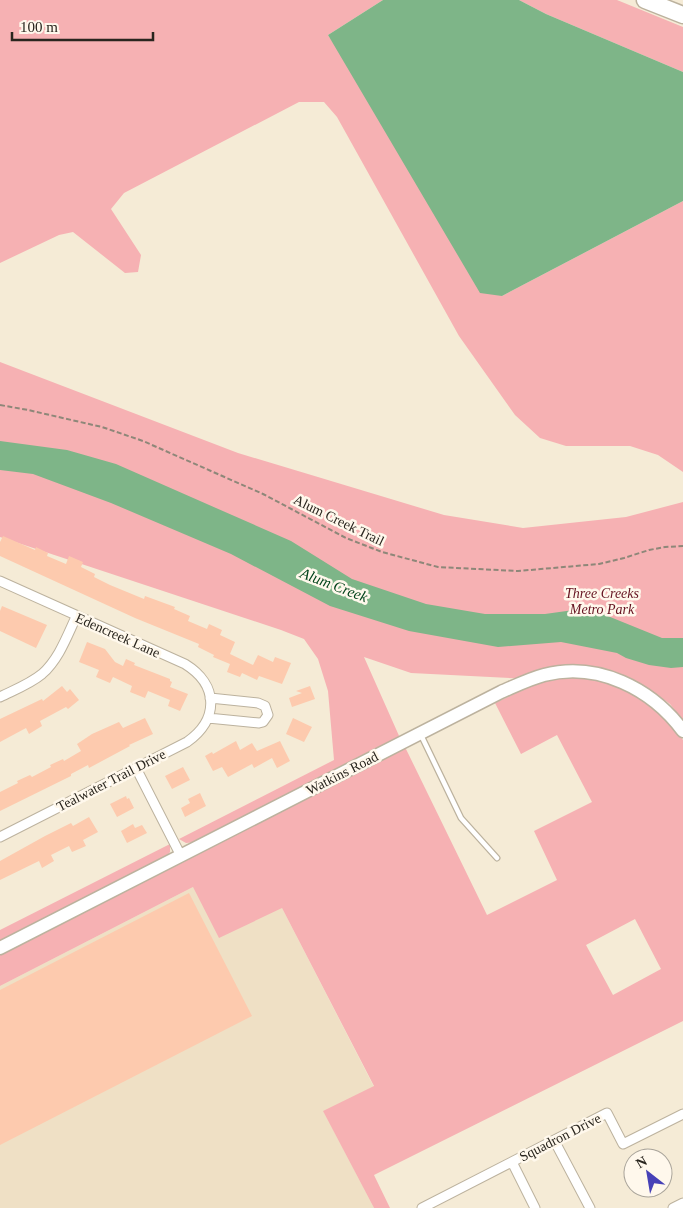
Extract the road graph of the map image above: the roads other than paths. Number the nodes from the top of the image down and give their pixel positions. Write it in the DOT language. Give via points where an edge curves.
graph roads {
  1 [pos="645,0"];
  2 [pos="683,15"];
  3 [pos="0,581"];
  4 [pos="76,617"];
  5 [pos="0,697"];
  6 [pos="210,698"];
  7 [pos="209,714"];
  8 [pos="683,731"];
  9 [pos="420,734"];
  10 [pos="136,768"];
  11 [pos="0,837"];
  12 [pos="181,856"];
  13 [pos="497,858"];
  14 [pos="0,948"];
  15 [pos="683,1114"];
  16 [pos="554,1140"];
  17 [pos="512,1162"];
  18 [pos="441,1198"];
  19 [pos="683,1203"];
  20 [pos="422,1208"];
  21 [pos="446,1208"];
  22 [pos="535,1208"];
  23 [pos="590,1208"];
  24 [pos="673,1208"];
  1 -- 2 [label="highway"];
  3 -- 4 [label="street, Edencreek Lane"];
  4 -- 5 [label="street" via="58,654 42,674"];
  4 -- 6 [label="street, Edencreek Lane" via="195,670"];
  6 -- 7 [label="street, Edencreek Lane"];
  6 -- 7 [label="street" via="258,703 265,706 268,715 259,723"];
  7 -- 10 [label="street, Tealwater Trail Drive" via="197,735"];
  8 -- 9 [label="street, Watkins Road" via="653,699 625,682 587,672 568,672 546,674 526,681"];
  9 -- 12 [label="street, Watkins Road"];
  9 -- 13 [label="lane" via="461,818"];
  10 -- 11 [label="street, Tealwater Trail Drive"];
  10 -- 12 [label="street"];
  12 -- 14 [label="street, Watkins Road"];
  15 -- 16 [label="street, Squadron Drive" via="623,1144 607,1112"];
  16 -- 17 [label="street, Squadron Drive"];
  16 -- 23 [label="street"];
  17 -- 18 [label="street, Squadron Drive"];
  17 -- 22 [label="street"];
  18 -- 20 [label="street, Squadron Drive"];
  18 -- 21 [label="street"];
  19 -- 24 [label="street"];
}
